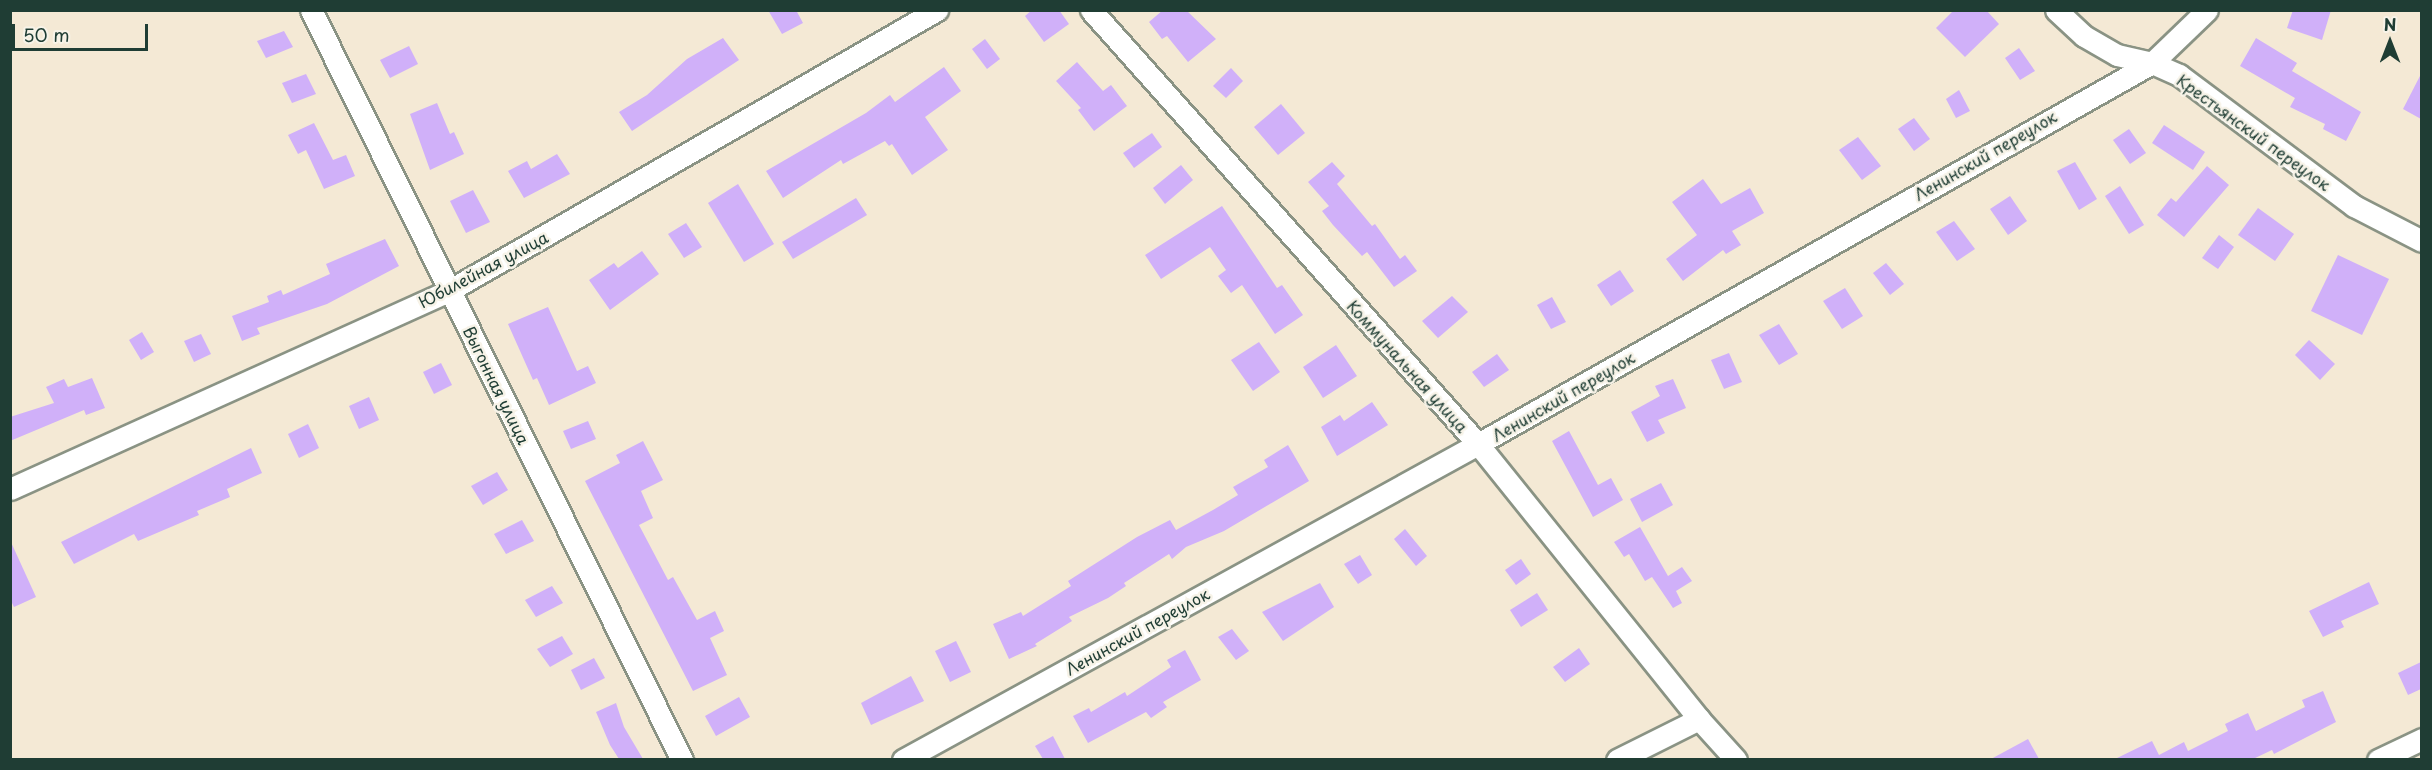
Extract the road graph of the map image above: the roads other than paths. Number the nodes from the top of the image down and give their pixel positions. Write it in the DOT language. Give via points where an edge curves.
graph roads {
  1 [pos="311,10"];
  2 [pos="937,10"];
  3 [pos="1091,10"];
  4 [pos="2055,10"];
  5 [pos="2206,10"];
  6 [pos="2152,63"];
  7 [pos="2421,241"];
  8 [pos="450,290"];
  9 [pos="1478,444"];
  10 [pos="10,489"];
  11 [pos="1699,719"];
  12 [pos="2421,739"];
  13 [pos="682,759"];
  14 [pos="903,759"];
  15 [pos="1617,759"];
  16 [pos="1736,759"];
  17 [pos="2378,759"];
  1 -- 8 [label="street, Выгонная улица"];
  2 -- 8 [label="street, Юбилейная улица"];
  3 -- 9 [label="street, Коммунальная улица"];
  4 -- 6 [label="street, Крестьянский переулок" via="2084,36 2117,55"];
  5 -- 6 [label="street, Ленинский переулок"];
  6 -- 7 [label="street, Крестьянский переулок" via="2179,75 2354,206"];
  6 -- 9 [label="street, Ленинский переулок"];
  8 -- 10 [label="street, Юбилейная улица"];
  8 -- 13 [label="street, Выгонная улица"];
  9 -- 11 [label="street, Коммунальная улица"];
  9 -- 14 [label="street, Ленинский переулок"];
  11 -- 15 [label="street"];
  11 -- 16 [label="street, Коммунальная улица"];
  12 -- 17 [label="street"];
}
